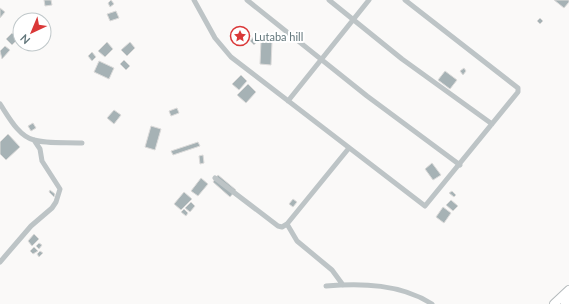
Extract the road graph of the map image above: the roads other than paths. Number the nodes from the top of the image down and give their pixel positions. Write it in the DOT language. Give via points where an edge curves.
graph roads {
  1 [pos="194,0"];
  2 [pos="247,0"];
  3 [pos="329,0"];
  4 [pos="369,0"];
  5 [pos="406,0"];
  6 [pos="353,19"];
  7 [pos="322,61"];
  8 [pos="288,101"];
  9 [pos="0,104"];
  10 [pos="492,124"];
  11 [pos="34,140"];
  12 [pos="82,143"];
  13 [pos="349,148"];
  14 [pos="460,165"];
  15 [pos="215,178"];
  16 [pos="287,224"];
  17 [pos="0,262"];
  18 [pos="343,285"];
  19 [pos="326,286"];
  20 [pos="569,290"];
  21 [pos="569,300"];
  22 [pos="432,304"];
  23 [pos="554,304"];
  24 [pos="565,304"];
  1 -- 8 [label="street" via="222,49"];
  2 -- 7 [label="street"];
  3 -- 6 [label="street"];
  4 -- 6 [label="street"];
  5 -- 10 [label="street" via="518,88 518,92"];
  6 -- 7 [label="street"];
  6 -- 10 [label="street" via="402,59"];
  7 -- 8 [label="street"];
  7 -- 14 [label="street"];
  8 -- 13 [label="street"];
  9 -- 11 [label="street" via="19,130"];
  10 -- 14 [label="street"];
  11 -- 12 [label="street"];
  11 -- 17 [label="street" via="40,149 42,161 60,189 59,195 52,208 31,226"];
  13 -- 14 [label="street" via="424,206 427,206"];
  13 -- 16 [label="street"];
  15 -- 16 [label="street" via="278,226"];
  16 -- 18 [label="street" via="297,241 319,257"];
  18 -- 19 [label="street"];
  18 -- 22 [label="street" via="390,287 415,294"];
  20 -- 23 [label="highway"];
  21 -- 24 [label="highway"];
}
